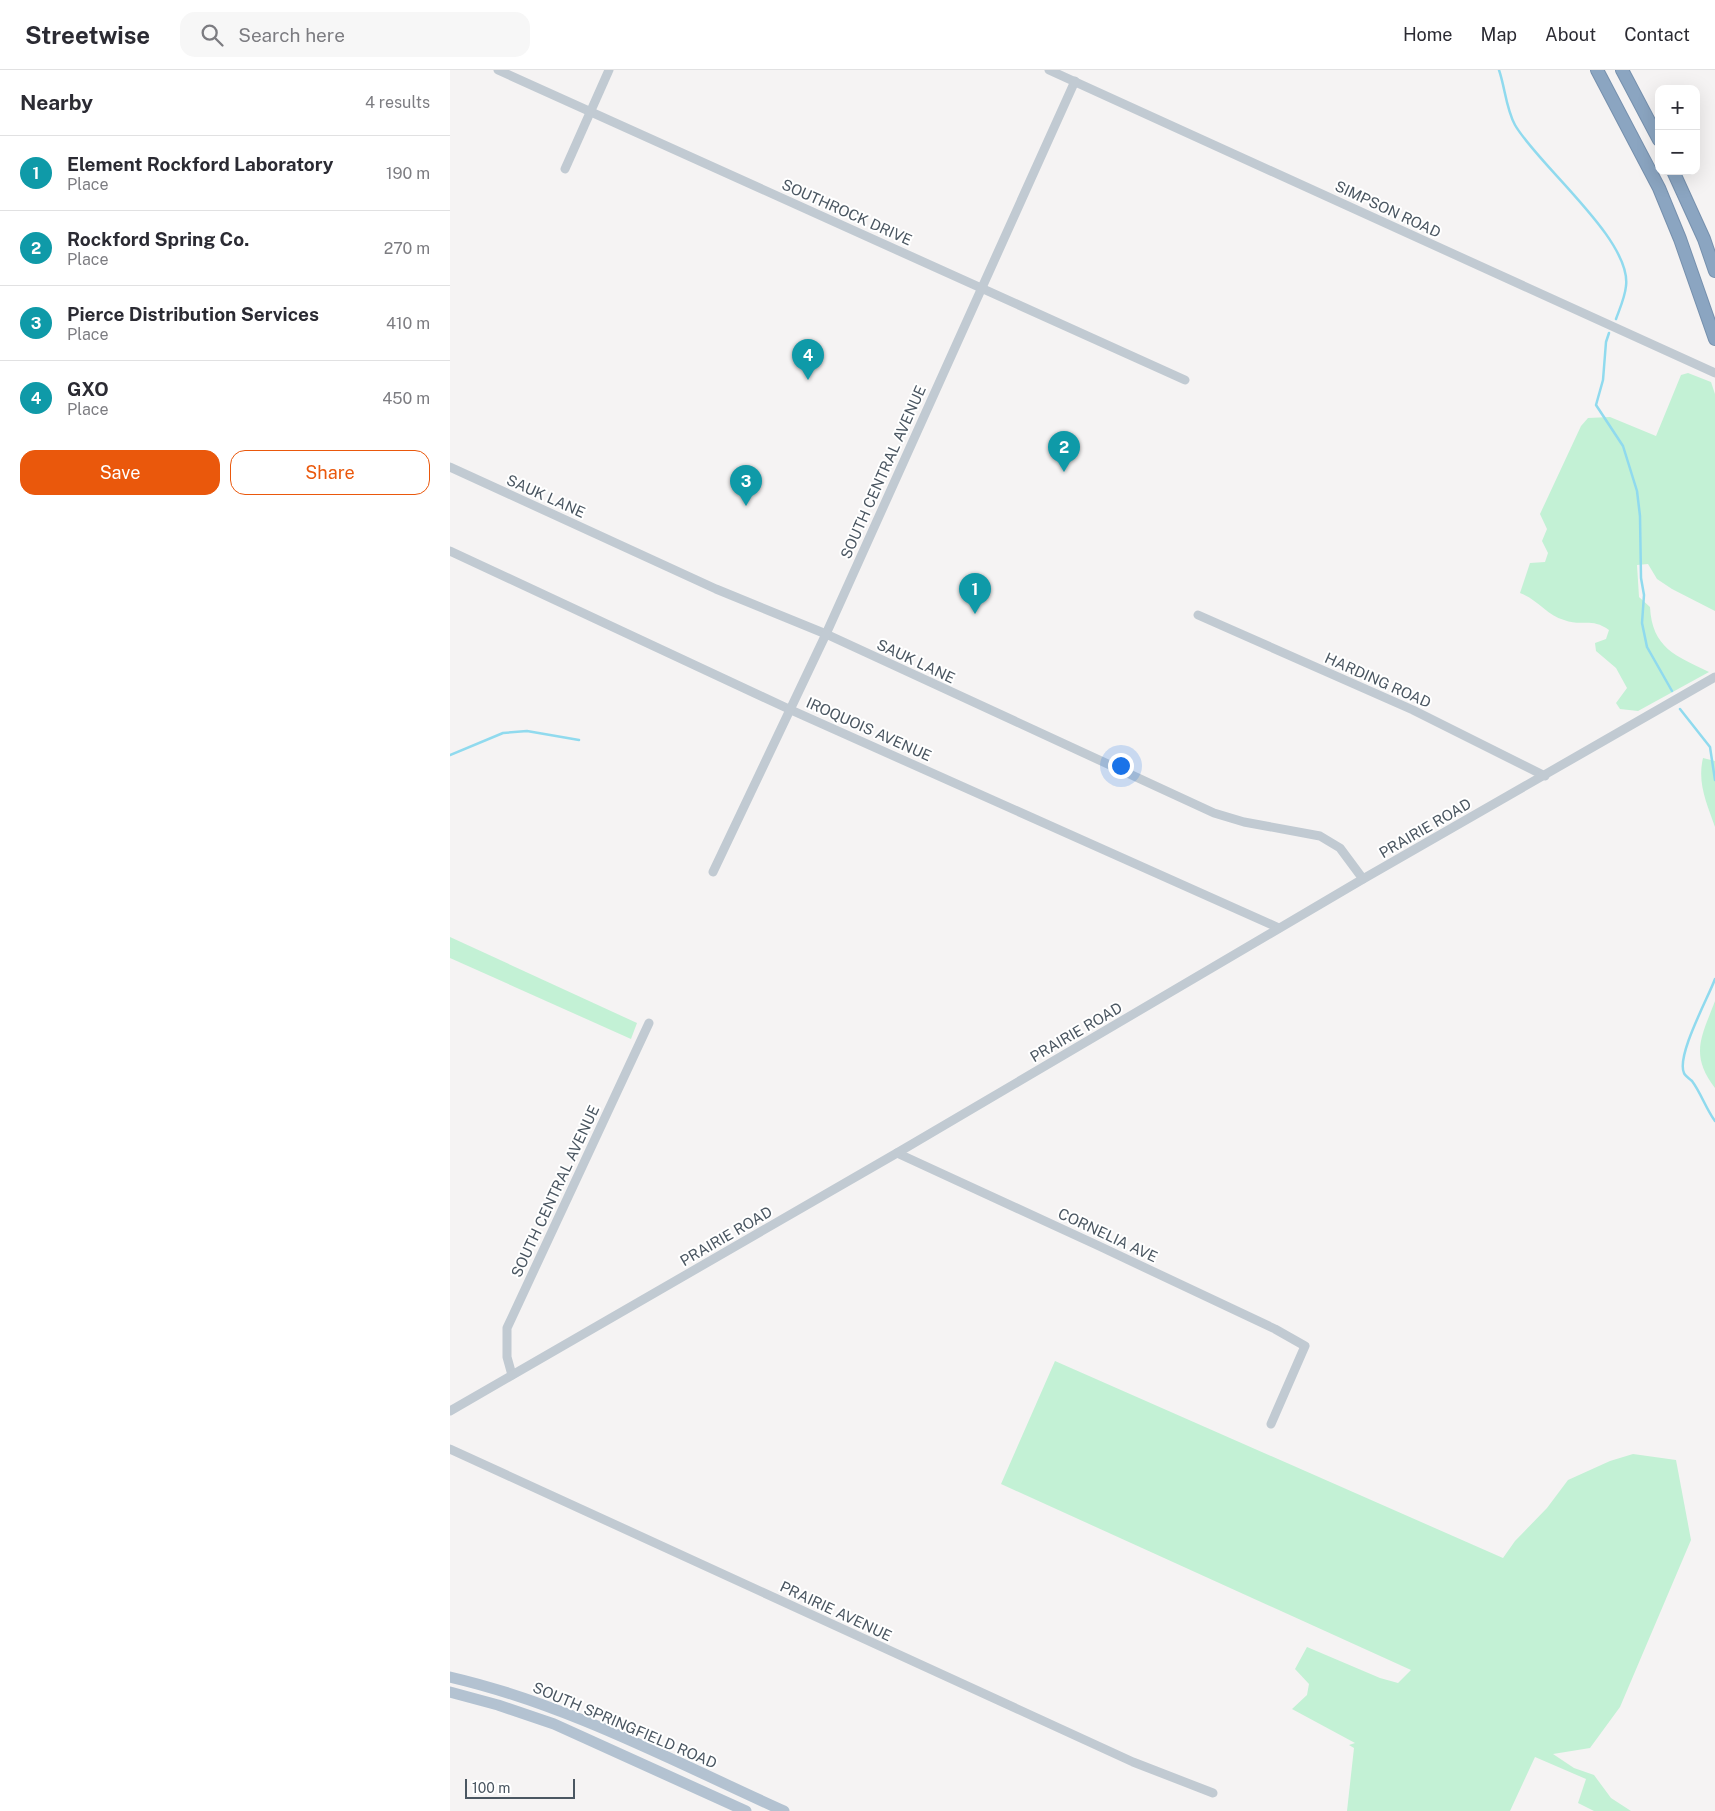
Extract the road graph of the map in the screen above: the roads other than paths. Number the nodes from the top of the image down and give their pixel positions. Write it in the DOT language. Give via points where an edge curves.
graph roads {
  1 [pos="498,70"];
  2 [pos="609,70"];
  3 [pos="1049,70"];
  4 [pos="1597,70"];
  5 [pos="1622,70"];
  6 [pos="1075,81"];
  7 [pos="589,112"];
  8 [pos="1655,132"];
  9 [pos="564,169"];
  10 [pos="1675,175"];
  11 [pos="1715,271"];
  12 [pos="981,287"];
  13 [pos="1715,339"];
  14 [pos="1715,373"];
  15 [pos="1185,380"];
  16 [pos="450,468"];
  17 [pos="450,551"];
  18 [pos="1198,615"];
  19 [pos="826,634"];
  20 [pos="1715,677"];
  21 [pos="791,710"];
  22 [pos="1545,776"];
  23 [pos="713,872"];
  24 [pos="1363,878"];
  25 [pos="1279,928"];
  26 [pos="649,1022"];
  27 [pos="897,1153"];
  28 [pos="512,1375"];
  29 [pos="450,1411"];
  30 [pos="1271,1424"];
  31 [pos="450,1449"];
  32 [pos="450,1676"];
  33 [pos="450,1692"];
  34 [pos="1212,1794"];
  35 [pos="746,1811"];
  36 [pos="784,1811"];
  1 -- 7 [label="street, SOUTHROCK DRIVE"];
  2 -- 7 [label="street"];
  3 -- 6 [label="street, SIMPSON ROAD"];
  4 -- 13 [label="highway" via="1659,188"];
  5 -- 8 [label="highway"];
  6 -- 12 [label="street, SOUTH CENTRAL AVENUE"];
  6 -- 14 [label="street, SIMPSON ROAD"];
  7 -- 9 [label="street"];
  7 -- 12 [label="street, SOUTHROCK DRIVE"];
  10 -- 11 [label="highway"];
  12 -- 15 [label="street, SOUTHROCK DRIVE"];
  12 -- 19 [label="street, SOUTH CENTRAL AVENUE"];
  16 -- 19 [label="street, SAUK LANE"];
  17 -- 21 [label="street, IROQUOIS AVENUE"];
  18 -- 22 [label="street, HARDING ROAD" via="1412,710"];
  19 -- 21 [label="street, SOUTH CENTRAL AVENUE"];
  19 -- 24 [label="street, SAUK LANE" via="1214,813 1320,836 1340,848"];
  20 -- 22 [label="street, PRAIRIE ROAD"];
  21 -- 23 [label="street, SOUTH CENTRAL AVENUE"];
  21 -- 25 [label="street, IROQUOIS AVENUE"];
  22 -- 24 [label="street, PRAIRIE ROAD"];
  24 -- 25 [label="street, PRAIRIE ROAD"];
  25 -- 27 [label="street, PRAIRIE ROAD"];
  26 -- 28 [label="street, SOUTH CENTRAL AVENUE" via="507,1328"];
  27 -- 28 [label="street, PRAIRIE ROAD"];
  27 -- 30 [label="street, CORNELIA AVE" via="1305,1346"];
  28 -- 29 [label="street, PRAIRIE ROAD"];
  31 -- 34 [label="street, PRAIRIE AVENUE" via="1133,1762"];
  32 -- 36 [label="main road, SOUTH SPRINGFIELD ROAD" via="517,1694 560,1710"];
  33 -- 35 [label="main road, SOUTH SPRINGFIELD ROAD" via="554,1724"];
}
